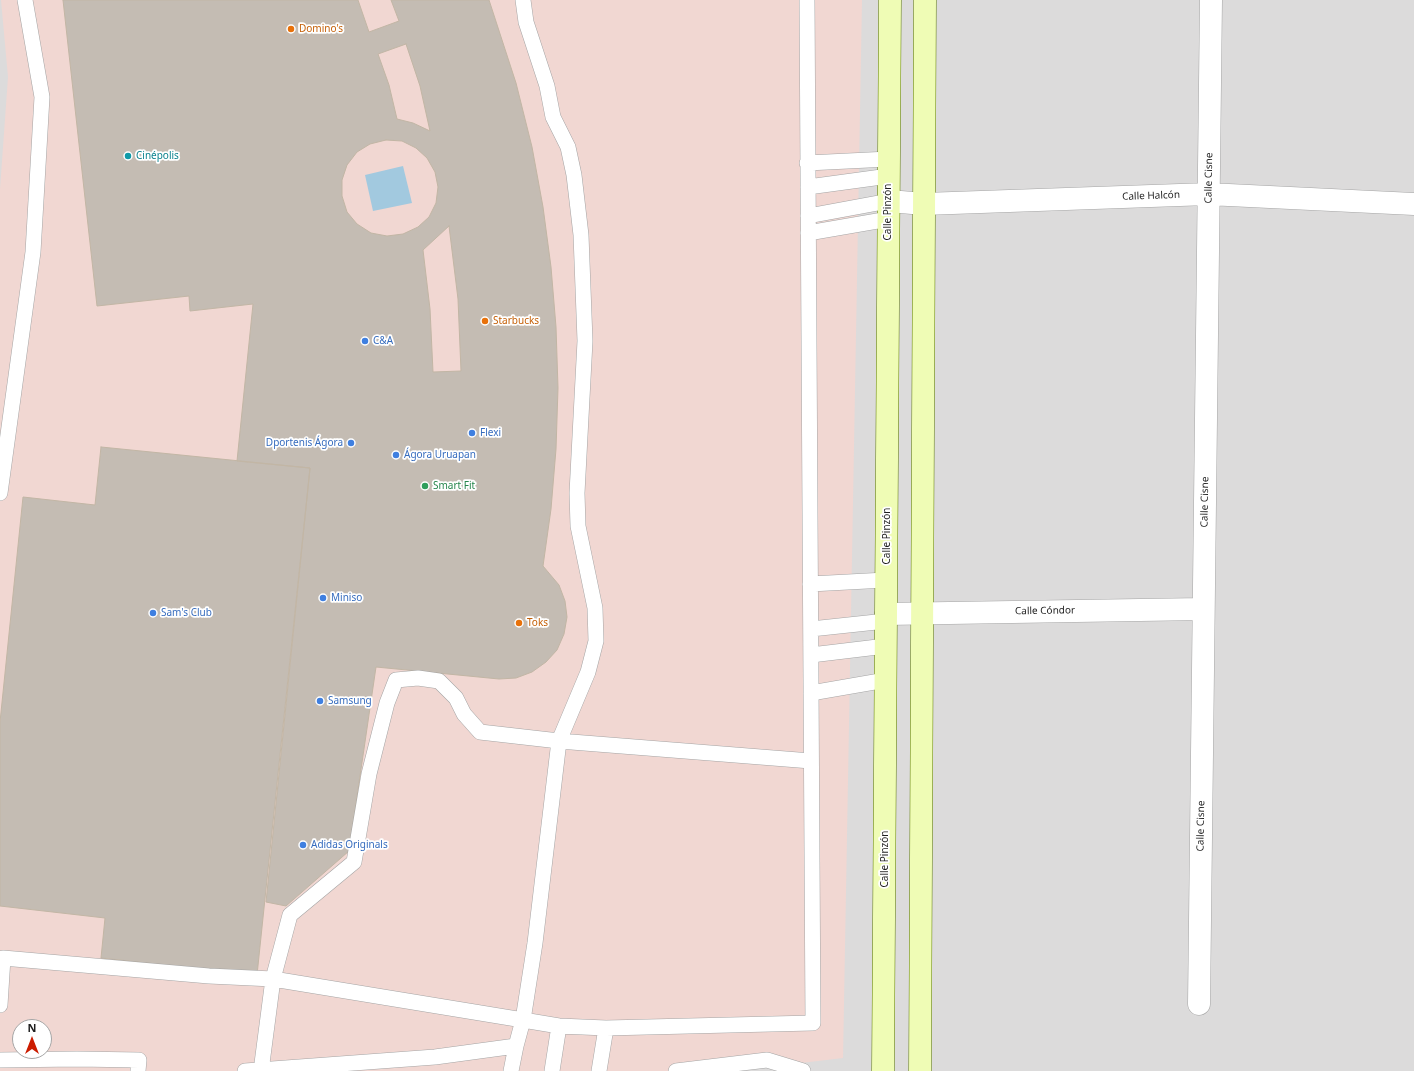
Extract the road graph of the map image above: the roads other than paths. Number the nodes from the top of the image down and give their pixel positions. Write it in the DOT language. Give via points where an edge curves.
graph roads {
  1 [pos="25,0"];
  2 [pos="523,0"];
  3 [pos="807,0"];
  4 [pos="890,0"];
  5 [pos="925,0"];
  6 [pos="1211,0"];
  7 [pos="807,163"];
  8 [pos="889,167"];
  9 [pos="808,187"];
  10 [pos="1208,194"];
  11 [pos="924,204"];
  12 [pos="1414,204"];
  13 [pos="889,210"];
  14 [pos="808,216"];
  15 [pos="808,233"];
  16 [pos="0,493"];
  17 [pos="886,580"];
  18 [pos="810,584"];
  19 [pos="1203,609"];
  20 [pos="922,612"];
  21 [pos="886,618"];
  22 [pos="810,629"];
  23 [pos="886,646"];
  24 [pos="810,655"];
  25 [pos="886,680"];
  26 [pos="811,693"];
  27 [pos="559,741"];
  28 [pos="811,760"];
  29 [pos="273,979"];
  30 [pos="1198,1004"];
  31 [pos="0,1005"];
  32 [pos="523,1020"];
  33 [pos="559,1026"];
  34 [pos="606,1028"];
  35 [pos="516,1046"];
  36 [pos="0,1060"];
  37 [pos="314,1068"];
  38 [pos="290,1069"];
  39 [pos="262,1070"];
  40 [pos="138,1071"];
  41 [pos="245,1071"];
  42 [pos="511,1071"];
  43 [pos="552,1071"];
  44 [pos="599,1071"];
  45 [pos="676,1071"];
  46 [pos="803,1071"];
  47 [pos="883,1071"];
  48 [pos="920,1071"];
  1 -- 16 [label="lane" via="42,97 33,252"];
  2 -- 27 [label="lane" via="526,22 547,86 553,117 568,147 574,175 584,282 585,341 577,493 578,526 595,608 596,641 588,672"];
  3 -- 7 [label="lane"];
  4 -- 8 [label="main road, Calle Pinzón"];
  5 -- 11 [label="main road"];
  6 -- 10 [label="street, Calle Cisne"];
  7 -- 8 [label="lane"];
  7 -- 9 [label="lane"];
  8 -- 9 [label="lane"];
  8 -- 13 [label="main road, Calle Pinzón"];
  9 -- 14 [label="lane"];
  10 -- 11 [label="street, Calle Halcón"];
  10 -- 12 [label="street, Calle Halcón"];
  10 -- 19 [label="street, Calle Cisne"];
  11 -- 13 [label="street, Calle Halcón"];
  11 -- 20 [label="main road"];
  13 -- 14 [label="lane"];
  13 -- 15 [label="lane"];
  13 -- 17 [label="main road, Calle Pinzón"];
  14 -- 15 [label="lane"];
  15 -- 18 [label="lane"];
  17 -- 18 [label="lane"];
  17 -- 21 [label="main road, Calle Pinzón"];
  18 -- 22 [label="lane"];
  19 -- 20 [label="street, Calle Cóndor"];
  19 -- 30 [label="street, Calle Cisne"];
  20 -- 21 [label="street, Calle Cóndor"];
  20 -- 48 [label="main road"];
  21 -- 22 [label="lane"];
  21 -- 23 [label="main road, Calle Pinzón"];
  22 -- 24 [label="lane"];
  23 -- 24 [label="lane"];
  23 -- 25 [label="main road, Calle Pinzón"];
  24 -- 26 [label="lane"];
  25 -- 26 [label="lane"];
  25 -- 47 [label="main road, Calle Pinzón"];
  26 -- 28 [label="lane"];
  27 -- 28 [label="lane"];
  27 -- 29 [label="lane" via="480,732 464,714 456,698 439,681 418,678 396,680 387,703 369,774 354,862 290,915"];
  27 -- 32 [label="lane" via="535,943"];
  28 -- 34 [label="lane" via="813,1023"];
  29 -- 31 [label="lane" via="3,958"];
  29 -- 32 [label="lane"];
  29 -- 39 [label="lane"];
  32 -- 33 [label="lane"];
  32 -- 35 [label="lane"];
  33 -- 34 [label="lane"];
  33 -- 43 [label="lane"];
  34 -- 44 [label="lane"];
  35 -- 37 [label="lane" via="435,1057"];
  35 -- 42 [label="lane"];
  36 -- 40 [label="lane" via="139,1060"];
  37 -- 38 [label="lane"];
  38 -- 39 [label="lane"];
  39 -- 41 [label="lane"];
  45 -- 46 [label="lane" via="767,1060"];
}
